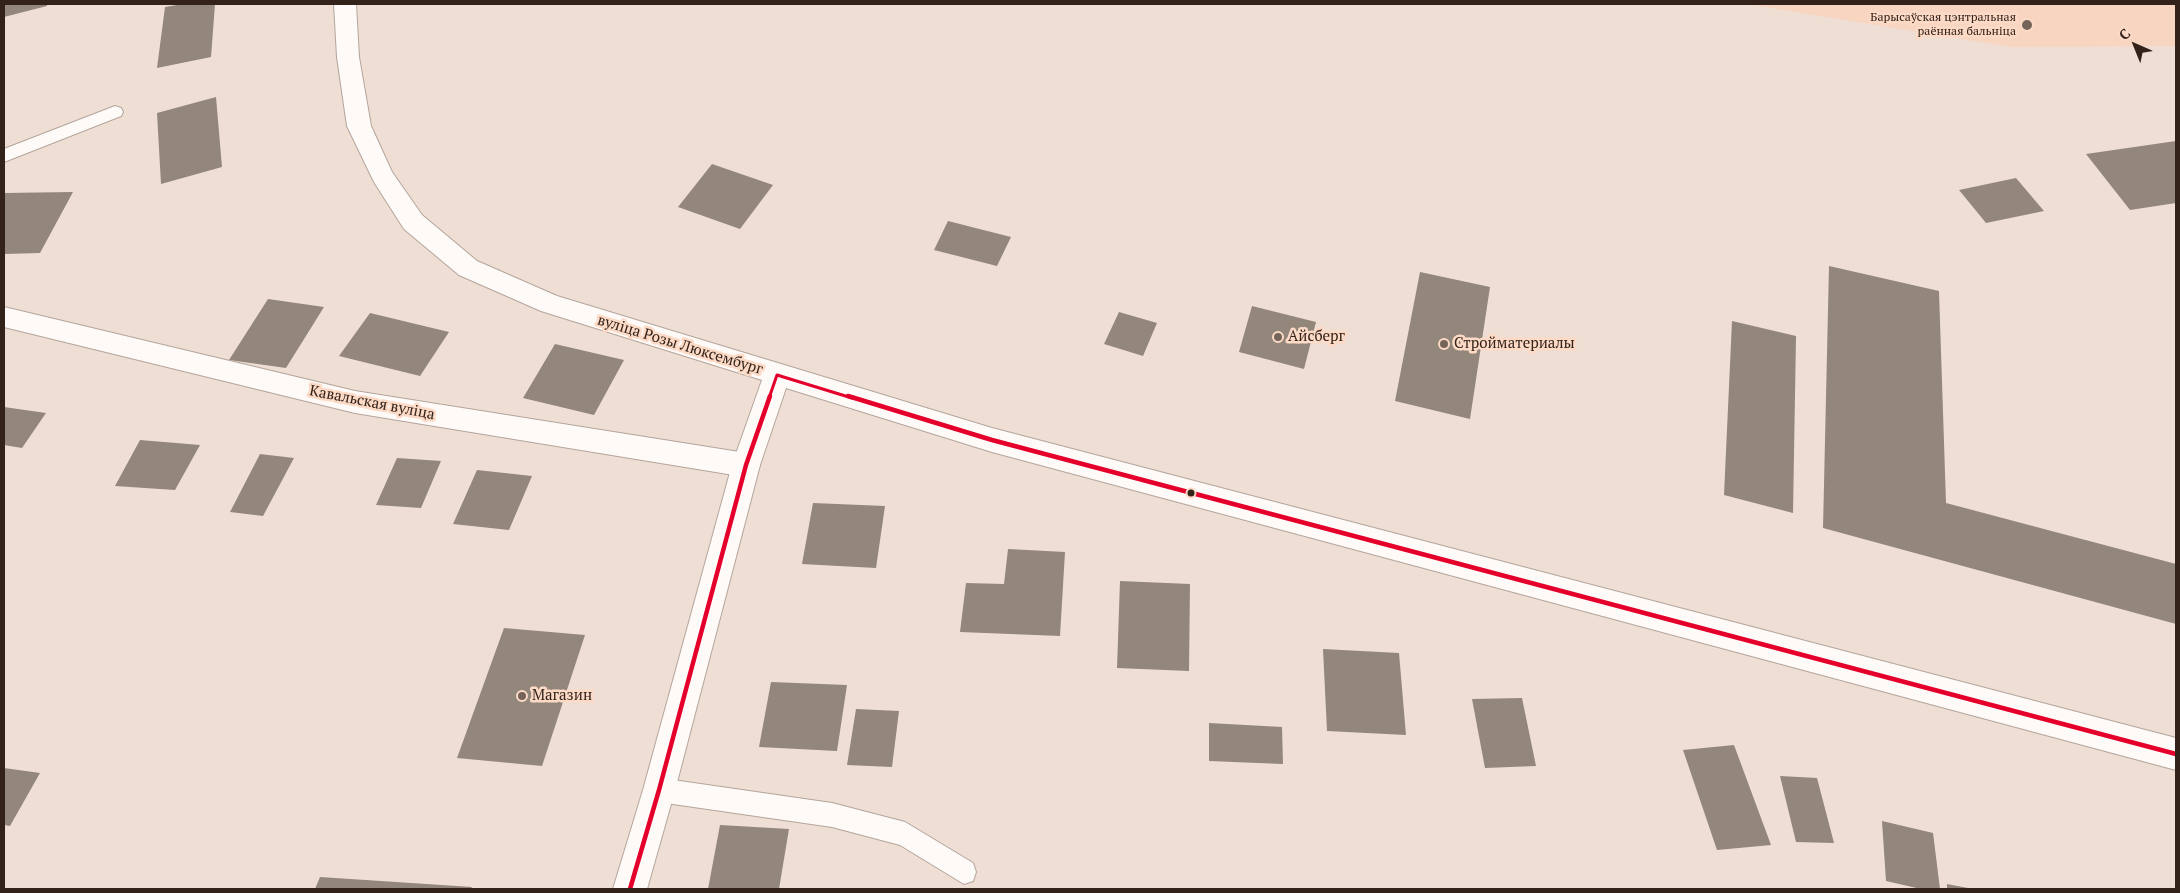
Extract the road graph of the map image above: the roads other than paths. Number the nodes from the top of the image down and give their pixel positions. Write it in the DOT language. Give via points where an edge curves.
graph roads {
  1 [pos="345,4"];
  2 [pos="115,112"];
  3 [pos="4,156"];
  4 [pos="4,317"];
  5 [pos="778,374"];
  6 [pos="746,465"];
  7 [pos="2176,754"];
  8 [pos="659,790"];
  9 [pos="964,872"];
  10 [pos="630,889"];
  1 -- 5 [label="street, вуліца Розы Люксембург" via="348,57 359,126 382,176 413,222 468,268 550,304"];
  2 -- 3 [label="lane"];
  4 -- 6 [label="street, Кавальская вуліца" via="355,402"];
  5 -- 6 [label="street"];
  5 -- 7 [label="street, вуліца Розы Люксембург" via="1002,442"];
  6 -- 8 [label="street"];
  8 -- 9 [label="lane" via="832,815 905,834"];
  8 -- 10 [label="street"];
}
